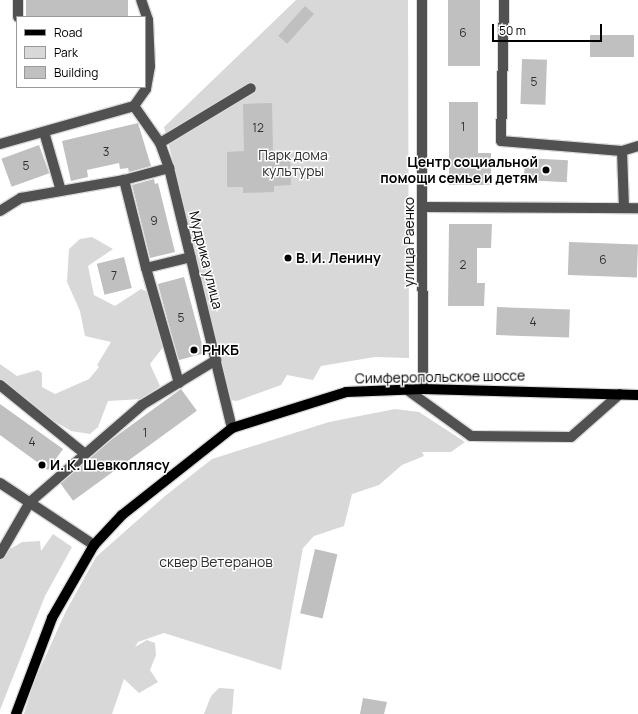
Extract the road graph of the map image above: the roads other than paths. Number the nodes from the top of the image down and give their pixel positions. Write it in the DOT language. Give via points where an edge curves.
graph roads {
  1 [pos="18,0"];
  2 [pos="141,0"];
  3 [pos="422,0"];
  4 [pos="504,0"];
  5 [pos="18,16"];
  6 [pos="147,44"];
  7 [pos="251,88"];
  8 [pos="134,106"];
  9 [pos="44,132"];
  10 [pos="160,143"];
  11 [pos="0,144"];
  12 [pos="638,146"];
  13 [pos="622,152"];
  14 [pos="169,168"];
  15 [pos="124,180"];
  16 [pos="61,190"];
  17 [pos="423,207"];
  18 [pos="624,208"];
  19 [pos="638,208"];
  20 [pos="0,211"];
  21 [pos="191,257"];
  22 [pos="146,268"];
  23 [pos="216,360"];
  24 [pos="179,382"];
  25 [pos="0,385"];
  26 [pos="406,389"];
  27 [pos="423,389"];
  28 [pos="620,394"];
  29 [pos="638,395"];
  30 [pos="232,428"];
  31 [pos="85,454"];
  32 [pos="0,483"];
  33 [pos="30,502"];
  34 [pos="94,544"];
  35 [pos="0,554"];
  36 [pos="16,714"];
  1 -- 5 [label="street"];
  2 -- 6 [label="street" via="148,20"];
  3 -- 17 [label="street, улица Раенко"];
  4 -- 13 [label="street" via="501,141"];
  6 -- 8 [label="street" via="146,90"];
  7 -- 10 [label="street"];
  8 -- 9 [label="street"];
  8 -- 10 [label="street, Мудрика улица"];
  9 -- 11 [label="street"];
  9 -- 16 [label="street"];
  10 -- 14 [label="street, Мудрика улица"];
  12 -- 13 [label="street"];
  13 -- 18 [label="street"];
  14 -- 15 [label="street"];
  14 -- 21 [label="street, Мудрика улица"];
  15 -- 16 [label="street"];
  15 -- 22 [label="street"];
  16 -- 20 [label="street" via="21,198"];
  17 -- 18 [label="street"];
  17 -- 27 [label="street, улица Раенко"];
  18 -- 19 [label="street"];
  21 -- 22 [label="street"];
  21 -- 23 [label="street, Мудрика улица"];
  22 -- 24 [label="street"];
  23 -- 24 [label="street"];
  23 -- 30 [label="street, Мудрика улица"];
  24 -- 31 [label="street" via="142,405"];
  25 -- 31 [label="street"];
  26 -- 27 [label="main road, Симферопольское шоссе"];
  26 -- 28 [label="street" via="471,436 571,437"];
  26 -- 30 [label="main road, Симферопольское шоссе" via="346,392"];
  27 -- 28 [label="main road, Симферопольское шоссе"];
  28 -- 29 [label="main road, Симферопольское шоссе"];
  30 -- 34 [label="main road, Симферопольское шоссе" via="122,515"];
  31 -- 33 [label="street"];
  32 -- 33 [label="street"];
  33 -- 34 [label="street"];
  33 -- 35 [label="street"];
  34 -- 36 [label="main road, Симферопольское шоссе" via="52,618"];
}
